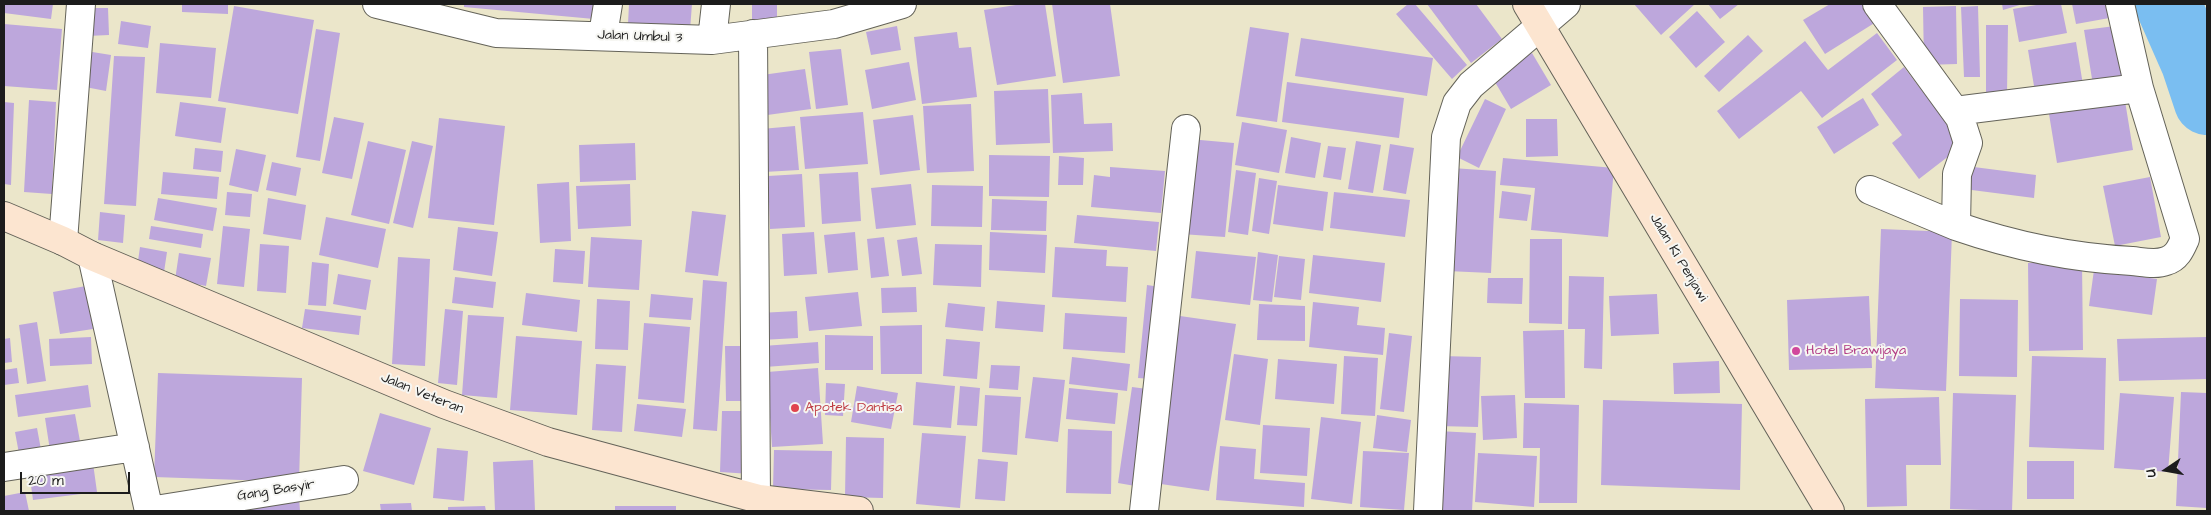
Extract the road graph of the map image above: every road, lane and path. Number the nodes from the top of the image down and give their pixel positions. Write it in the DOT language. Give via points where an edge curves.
graph roads {
  1 [pos="82,4"];
  2 [pos="377,4"];
  3 [pos="608,4"];
  4 [pos="716,4"];
  5 [pos="902,4"];
  6 [pos="1527,4"];
  7 [pos="1566,4"];
  8 [pos="1877,4"];
  9 [pos="2120,4"];
  10 [pos="447,12"];
  11 [pos="833,14"];
  12 [pos="1541,27"];
  13 [pos="753,34"];
  14 [pos="603,35"];
  15 [pos="712,40"];
  16 [pos="2139,88"];
  17 [pos="1955,111"];
  18 [pos="1186,129"];
  19 [pos="1870,190"];
  20 [pos="4,216"];
  21 [pos="1956,226"];
  22 [pos="63,241"];
  23 [pos="92,256"];
  24 [pos="135,447"];
  25 [pos="4,467"];
  26 [pos="344,480"];
  27 [pos="758,503"];
  28 [pos="149,511"];
  29 [pos="859,511"];
  30 [pos="1144,511"];
  31 [pos="1428,511"];
  32 [pos="1830,511"];
  1 -- 22 [label="street"];
  2 -- 10 [label="street, Jalan Umbul 3"];
  3 -- 14 [label="street"];
  4 -- 15 [label="street"];
  5 -- 11 [label="street, Jalan Umbul 3"];
  6 -- 12 [label="main road, Jalan Ki Penjawi"];
  7 -- 12 [label="street"];
  8 -- 17 [label="street"];
  9 -- 16 [label="street"];
  10 -- 14 [label="street, Jalan Umbul 3" via="496,33"];
  11 -- 13 [label="street, Jalan Umbul 3"];
  12 -- 31 [label="street" via="1471,85 1457,103 1448,126"];
  12 -- 32 [label="main road, Jalan Ki Penjawi"];
  13 -- 15 [label="street, Jalan Umbul 3"];
  13 -- 27 [label="street"];
  14 -- 15 [label="street, Jalan Umbul 3"];
  16 -- 17 [label="street"];
  16 -- 21 [label="street" via="2185,239 2180,251 2167,261 2110,260 1986,236"];
  17 -- 21 [label="street" via="1968,142 1957,174"];
  18 -- 30 [label="street"];
  19 -- 21 [label="street"];
  20 -- 22 [label="main road, Jalan Veteran"];
  22 -- 23 [label="main road, Jalan Veteran"];
  23 -- 24 [label="street"];
  23 -- 27 [label="main road, Jalan Veteran" via="487,420 548,442"];
  24 -- 25 [label="street"];
  24 -- 28 [label="street"];
  26 -- 28 [label="street, Gang Basyir"];
  27 -- 29 [label="main road, Jalan Veteran"];
}
